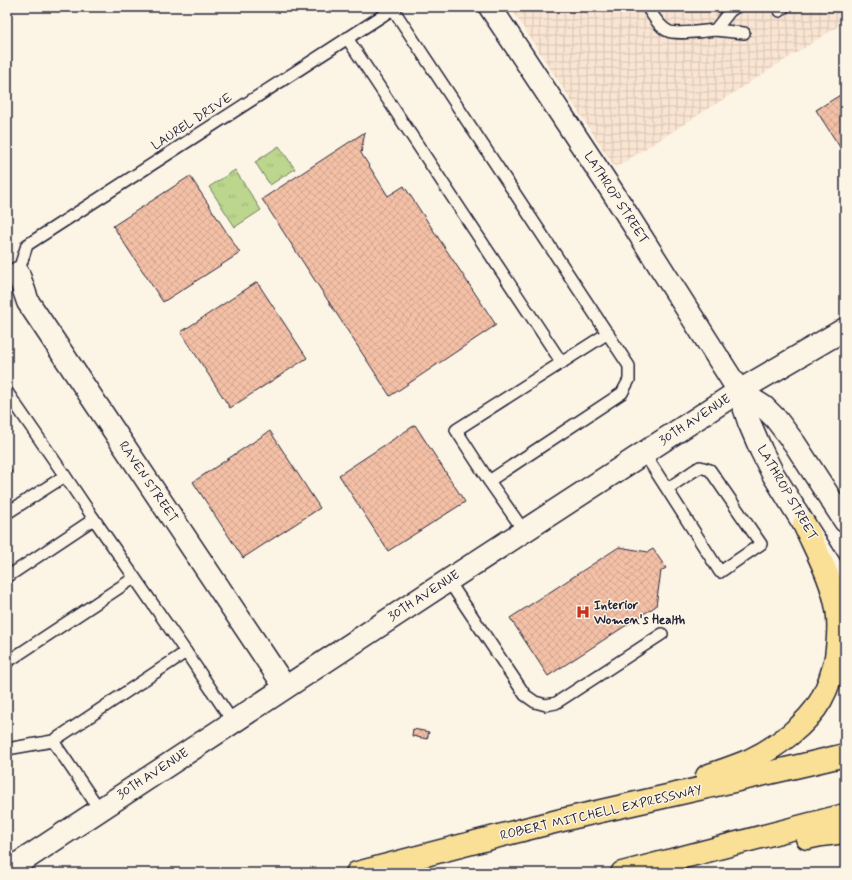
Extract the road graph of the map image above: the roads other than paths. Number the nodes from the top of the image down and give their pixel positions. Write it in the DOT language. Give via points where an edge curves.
graph roads {
  1 [pos="490,7"];
  2 [pos="647,7"];
  3 [pos="736,7"];
  4 [pos="395,8"];
  5 [pos="715,30"];
  6 [pos="744,33"];
  7 [pos="348,38"];
  8 [pos="18,273"];
  9 [pos="845,329"];
  10 [pos="608,333"];
  11 [pos="562,363"];
  12 [pos="739,391"];
  13 [pos="7,392"];
  14 [pos="644,453"];
  15 [pos="65,476"];
  16 [pos="489,481"];
  17 [pos="667,489"];
  18 [pos="7,513"];
  19 [pos="94,520"];
  20 [pos="845,521"];
  21 [pos="804,524"];
  22 [pos="524,531"];
  23 [pos="7,577"];
  24 [pos="134,578"];
  25 [pos="448,580"];
  26 [pos="845,589"];
  27 [pos="662,634"];
  28 [pos="186,652"];
  29 [pos="7,662"];
  30 [pos="285,688"];
  31 [pos="233,722"];
  32 [pos="53,741"];
  33 [pos="7,749"];
  34 [pos="845,755"];
  35 [pos="100,810"];
  36 [pos="845,815"];
  37 [pos="562,820"];
  38 [pos="845,832"];
  39 [pos="7,871"];
  40 [pos="357,873"];
  41 [pos="622,873"];
  42 [pos="647,873"];
  1 -- 12 [label="main road, LATHROP STREET"];
  2 -- 5 [label="lane" via="668,32"];
  3 -- 5 [label="lane"];
  4 -- 7 [label="lane, LAUREL DRIVE"];
  4 -- 10 [label="lane"];
  5 -- 6 [label="lane"];
  7 -- 8 [label="lane, LAUREL DRIVE" via="27,245"];
  7 -- 11 [label="lane"];
  8 -- 30 [label="main road, RAVEN STREET" via="28,302"];
  9 -- 12 [label="main road, 30TH AVENUE"];
  10 -- 11 [label="lane"];
  10 -- 16 [label="lane" via="629,366 630,380 622,393"];
  11 -- 16 [label="lane" via="456,430"];
  12 -- 14 [label="main road, 30TH AVENUE"];
  12 -- 20 [label="main road, LATHROP STREET" via="764,407 776,419"];
  12 -- 21 [label="main road, LATHROP STREET" via="761,450"];
  13 -- 15 [label="lane"];
  14 -- 17 [label="lane"];
  14 -- 22 [label="main road, 30TH AVENUE"];
  15 -- 18 [label="lane"];
  15 -- 19 [label="lane"];
  16 -- 22 [label="lane"];
  17 -- 17 [label="lane" via="720,572 761,544 710,470 700,467"];
  19 -- 23 [label="lane"];
  19 -- 24 [label="lane"];
  21 -- 26 [label="main road, LATHROP STREET"];
  21 -- 37 [label="highway" via="833,592 838,628 838,646 829,682 809,716 793,732 750,760 716,773"];
  22 -- 25 [label="main road, 30TH AVENUE"];
  24 -- 28 [label="lane"];
  24 -- 29 [label="lane"];
  25 -- 27 [label="lane" via="525,695 535,702 546,705 556,703"];
  25 -- 30 [label="main road, 30TH AVENUE"];
  28 -- 31 [label="lane"];
  28 -- 32 [label="lane"];
  30 -- 31 [label="main road, 30TH AVENUE"];
  31 -- 35 [label="main road, 30TH AVENUE"];
  32 -- 33 [label="lane"];
  32 -- 35 [label="lane"];
  34 -- 37 [label="highway, ROBERT MITCHELL EXPRESSWAY"];
  35 -- 39 [label="main road, 30TH AVENUE"];
  36 -- 41 [label="highway"];
  37 -- 40 [label="highway, ROBERT MITCHELL EXPRESSWAY"];
  38 -- 42 [label="highway"];
}
